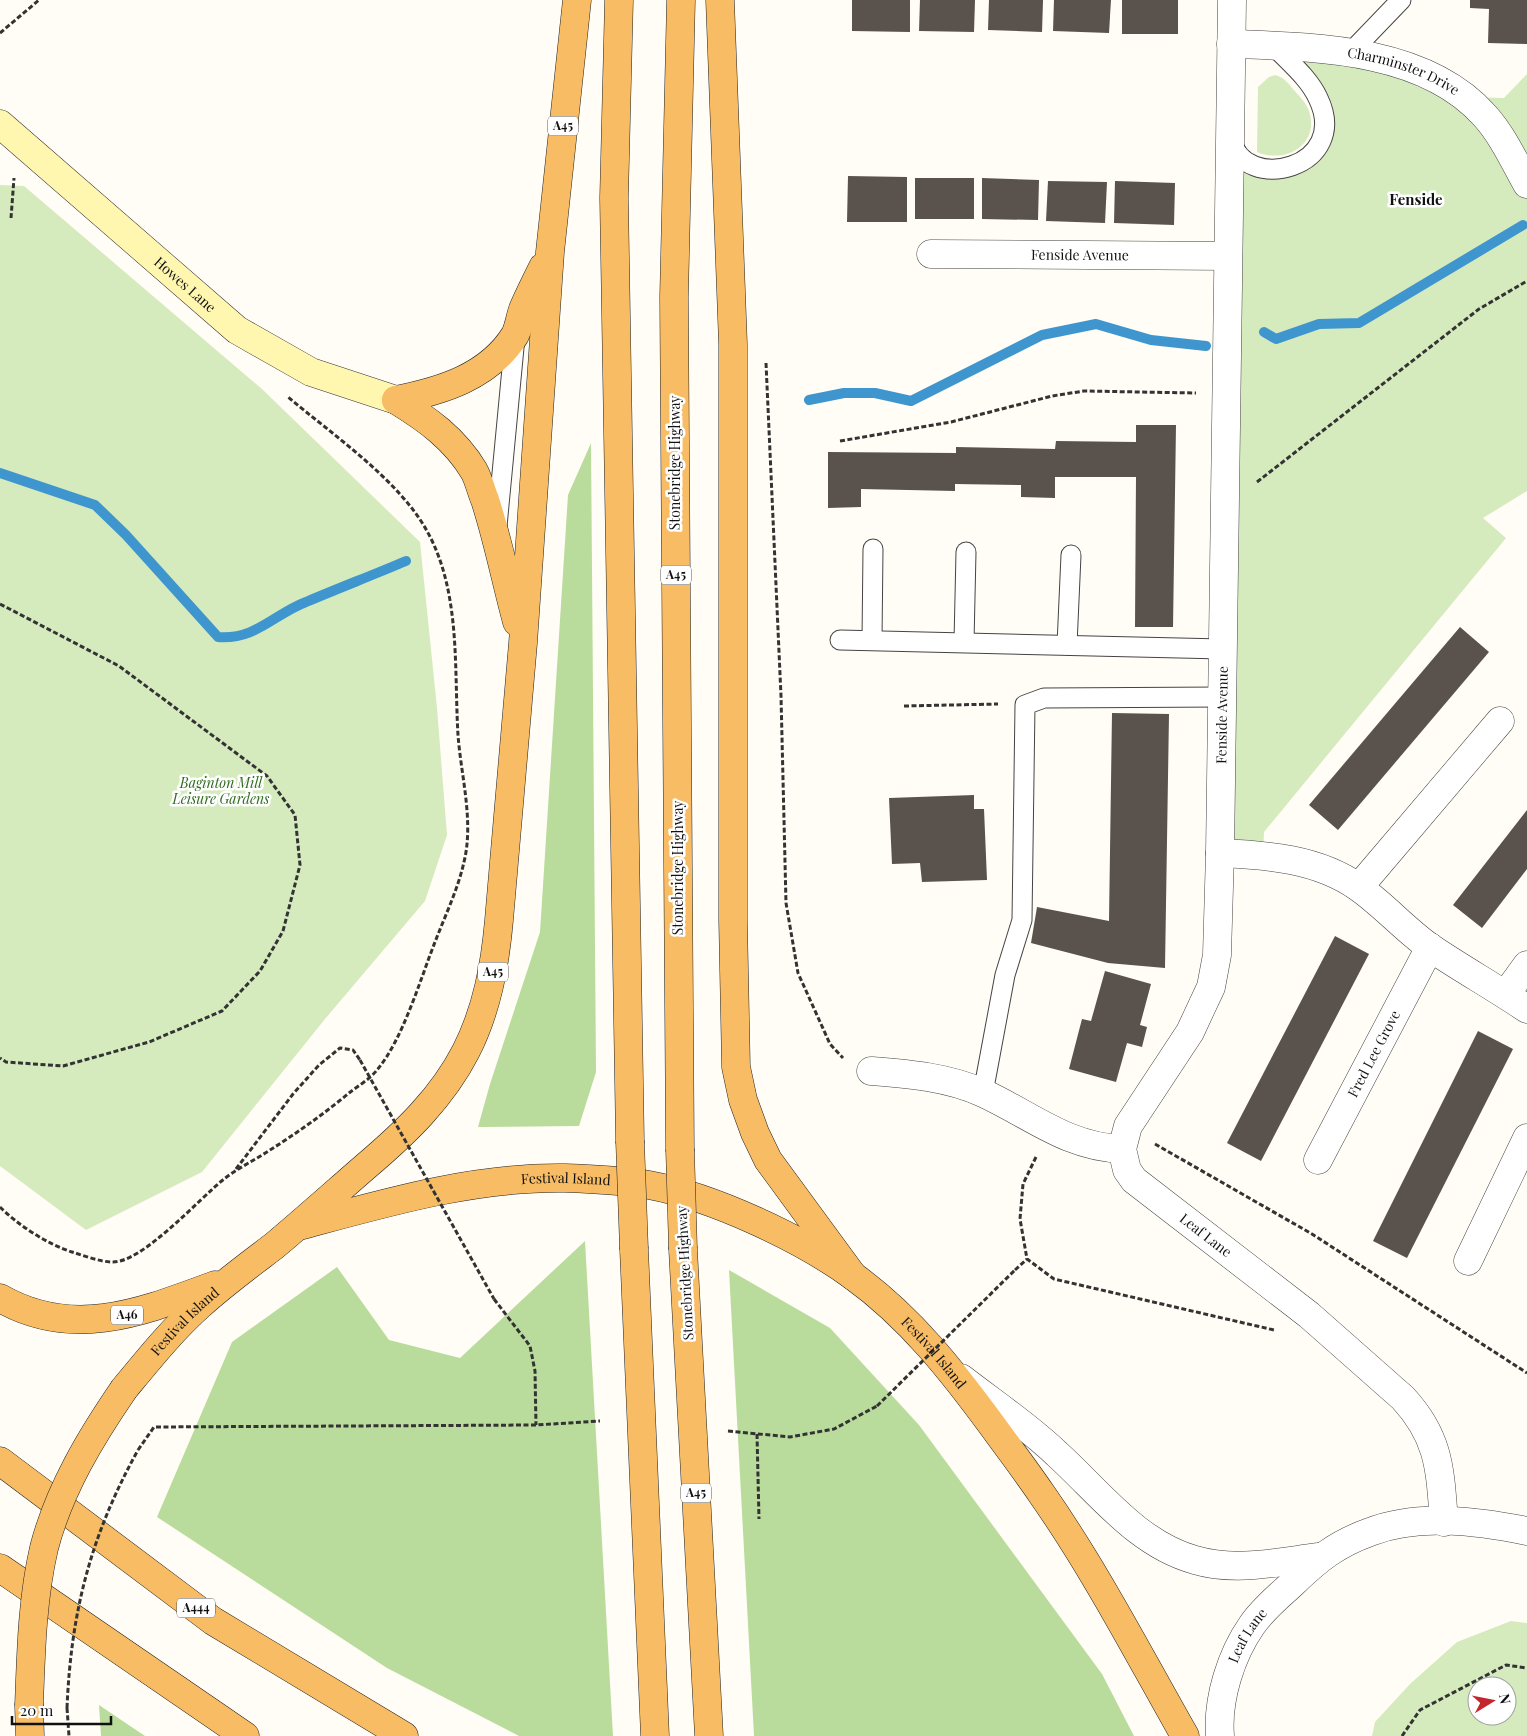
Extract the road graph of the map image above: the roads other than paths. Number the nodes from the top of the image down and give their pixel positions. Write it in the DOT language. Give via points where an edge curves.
graph roads {
  1 [pos="577,0"];
  2 [pos="619,0"];
  3 [pos="681,0"];
  4 [pos="720,0"];
  5 [pos="1232,0"];
  6 [pos="1401,0"];
  7 [pos="1231,44"];
  8 [pos="1274,46"];
  9 [pos="1351,52"];
  10 [pos="0,124"];
  11 [pos="1230,136"];
  12 [pos="1527,184"];
  13 [pos="550,252"];
  14 [pos="931,254"];
  15 [pos="1228,256"];
  16 [pos="515,334"];
  17 [pos="396,400"];
  18 [pos="496,534"];
  19 [pos="873,549"];
  20 [pos="966,552"];
  21 [pos="1070,555"];
  22 [pos="840,640"];
  23 [pos="872,640"];
  24 [pos="964,642"];
  25 [pos="523,643"];
  26 [pos="1067,645"];
  27 [pos="1222,649"];
  28 [pos="1222,697"];
  29 [pos="1500,721"];
  30 [pos="1220,853"];
  31 [pos="1359,887"];
  32 [pos="1430,947"];
  33 [pos="1527,965"];
  34 [pos="1516,1002"];
  35 [pos="872,1070"];
  36 [pos="983,1093"];
  37 [pos="1527,1138"];
  38 [pos="1122,1149"];
  39 [pos="1318,1160"];
  40 [pos="297,1227"];
  41 [pos="1468,1261"];
  42 [pos="853,1276"];
  43 [pos="232,1279"];
  44 [pos="0,1298"];
  45 [pos="951,1370"];
  46 [pos="0,1460"];
  47 [pos="1444,1522"];
  48 [pos="1527,1531"];
  49 [pos="1319,1557"];
  50 [pos="0,1568"];
  51 [pos="30,1736"];
  52 [pos="245,1736"];
  53 [pos="404,1736"];
  54 [pos="655,1736"];
  55 [pos="709,1736"];
  56 [pos="1186,1736"];
  57 [pos="1220,1736"];
  1 -- 13 [label="highway, A45"];
  2 -- 54 [label="highway, bridge" via="614,198 630,1141"];
  3 -- 55 [label="highway, Stonebridge Highway / A45, bridge" via="674,296 680,1150"];
  4 -- 42 [label="highway" via="733,344 736,1067 743,1100 768,1160"];
  5 -- 7 [label="street, Fenside Avenue"];
  6 -- 9 [label="lane"];
  7 -- 8 [label="street, Charminster Drive"];
  7 -- 11 [label="street, Fenside Avenue"];
  8 -- 9 [label="street, Charminster Drive"];
  8 -- 11 [label="lane" via="1318,97 1325,120 1321,144 1306,160 1274,169 1251,164 1244,159 1232,145"];
  9 -- 12 [label="street, Charminster Drive" via="1433,78 1463,97 1493,126"];
  10 -- 17 [label="main road, Howes Lane" via="237,330 310,372"];
  11 -- 15 [label="street, Fenside Avenue"];
  13 -- 16 [label="highway" via="522,311"];
  13 -- 25 [label="highway, A45"];
  14 -- 15 [label="street, Fenside Avenue"];
  15 -- 27 [label="street, Fenside Avenue"];
  16 -- 17 [label="highway" via="495,359 471,376 434,392"];
  16 -- 18 [label="lane"];
  17 -- 18 [label="highway" via="429,420 454,443 475,472"];
  18 -- 25 [label="highway"];
  19 -- 23 [label="lane"];
  20 -- 24 [label="lane"];
  21 -- 26 [label="lane"];
  22 -- 23 [label="lane"];
  23 -- 24 [label="lane"];
  24 -- 26 [label="lane"];
  25 -- 40 [label="highway, A45" via="500,920 495,963 483,1009 467,1050 434,1102"];
  26 -- 27 [label="lane"];
  27 -- 28 [label="street, Fenside Avenue"];
  28 -- 30 [label="street, Fenside Avenue"];
  28 -- 36 [label="lane" via="1044,698 1025,705 1022,920 1005,975"];
  29 -- 31 [label="street"];
  30 -- 31 [label="street" via="1263,855 1300,862 1332,872"];
  30 -- 38 [label="street, Fenside Avenue" via="1216,954 1210,987 1182,1045 1128,1126"];
  31 -- 32 [label="street"];
  32 -- 34 [label="street"];
  32 -- 39 [label="street, Fred Lee Grove"];
  33 -- 34 [label="street"];
  35 -- 36 [label="street" via="920,1075"];
  36 -- 38 [label="street" via="1082,1144"];
  37 -- 41 [label="street"];
  38 -- 47 [label="street, Leaf Lane" via="1127,1170 1134,1180 1309,1316 1415,1411 1425,1425 1436,1453"];
  40 -- 42 [label="highway, Festival Island" via="403,1199 479,1184 562,1178 610,1181 648,1185 684,1194 782,1235"];
  40 -- 43 [label="highway, Festival Island"];
  42 -- 45 [label="highway, Festival Island" via="906,1323"];
  43 -- 44 [label="highway, A46" via="118,1317 70,1320 46,1317 16,1308"];
  43 -- 51 [label="highway, Festival Island, bridge" via="175,1329 124,1389 80,1458 45,1547 33,1614 28,1706"];
  45 -- 49 [label="street, Leaf Lane" via="1056,1452 1124,1519 1170,1550 1194,1560 1222,1565 1251,1566"];
  45 -- 56 [label="highway, Festival Island" via="1042,1495"];
  46 -- 53 [label="highway, A444" via="213,1621"];
  47 -- 48 [label="street, Leaf Lane" via="1499,1525"];
  47 -- 49 [label="street, Leaf Lane" via="1418,1522 1370,1531"];
  49 -- 57 [label="street, Leaf Lane" via="1252,1624 1224,1692"];
  50 -- 52 [label="highway"];
}
